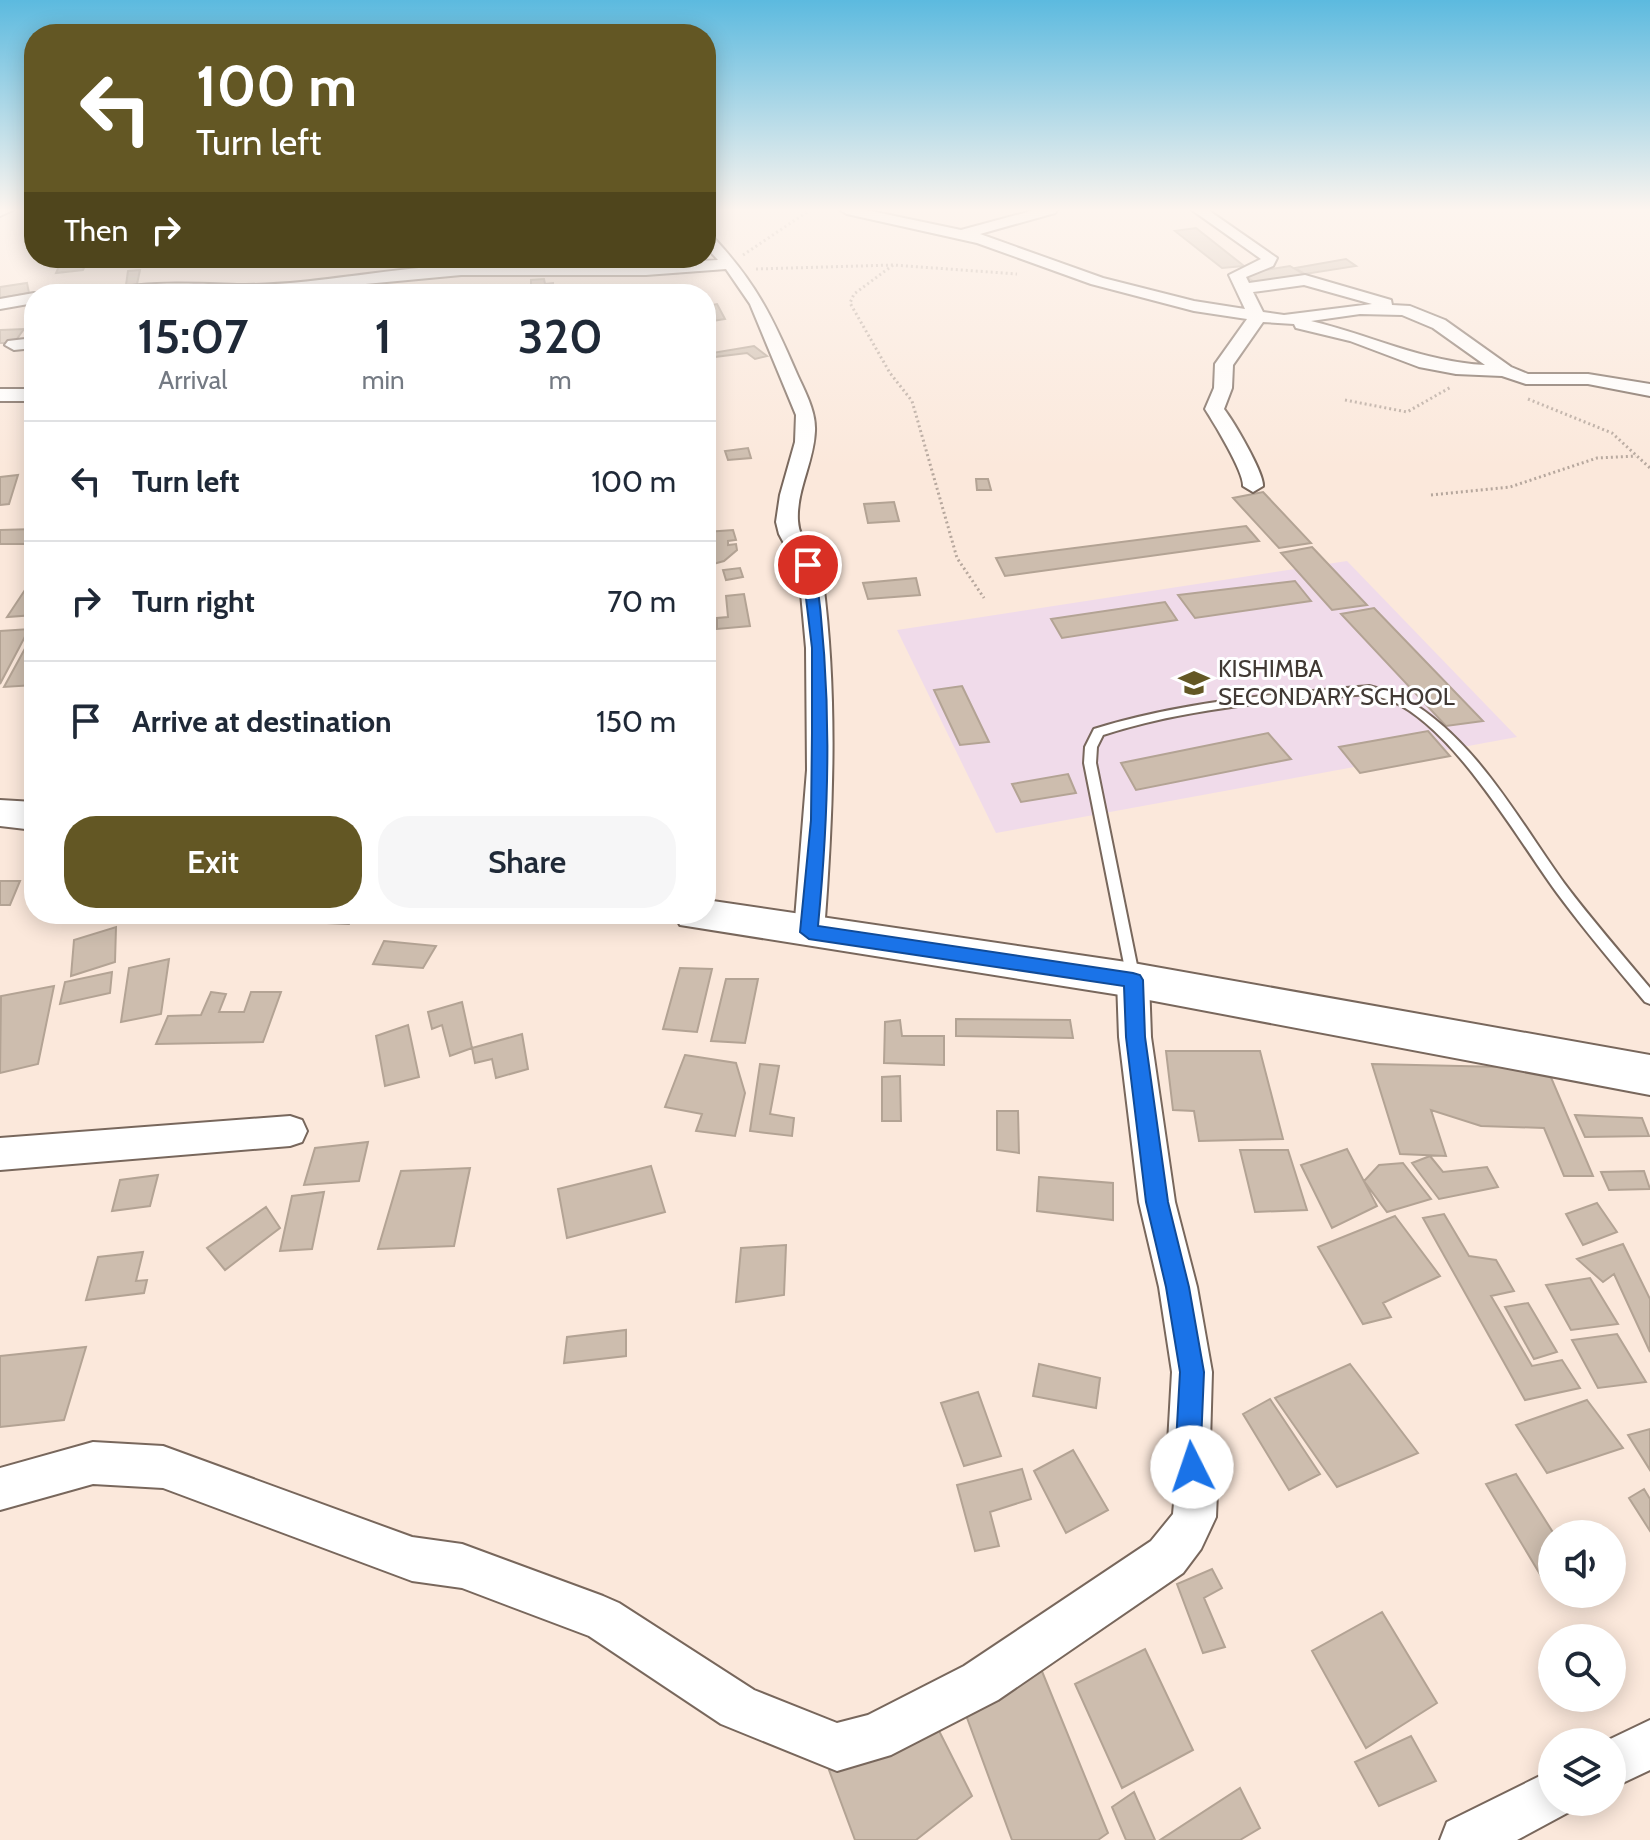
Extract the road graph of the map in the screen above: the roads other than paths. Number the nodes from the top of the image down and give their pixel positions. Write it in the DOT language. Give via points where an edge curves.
graph roads {
  1 [pos="752,296"];
  2 [pos="1148,296"];
  3 [pos="1246,296"];
  4 [pos="1365,296"];
  5 [pos="24,300"];
  6 [pos="0,304"];
  7 [pos="1400,309"];
  8 [pos="1257,317"];
  9 [pos="1284,320"];
  10 [pos="24,344"];
  11 [pos="14,345"];
  12 [pos="1505,371"];
  13 [pos="1650,390"];
  14 [pos="0,395"];
  15 [pos="24,395"];
  16 [pos="1253,486"];
  17 [pos="0,813"];
  18 [pos="24,815"];
  19 [pos="716,917"];
  20 [pos="809,932"];
  21 [pos="1133,980"];
  22 [pos="1650,998"];
  23 [pos="1650,1075"];
  24 [pos="290,1131"];
  25 [pos="0,1154"];
  26 [pos="0,1489"];
  27 [pos="1650,1744"];
  28 [pos="1626,1757"];
  29 [pos="1538,1802"];
  30 [pos="1465,1840"];
  1 -- 20 [label="street" via="807,429 790,486 787,525 808,565 819,648 820,820"];
  2 -- 8 [label="street"];
  3 -- 8 [label="street"];
  4 -- 7 [label="street"];
  5 -- 6 [label="street"];
  7 -- 9 [label="street"];
  7 -- 12 [label="street" via="1439,324"];
  8 -- 9 [label="street"];
  8 -- 16 [label="street" via="1224,364 1223,388 1214,409 1254,476"];
  9 -- 12 [label="street" via="1356,337 1425,363"];
  10 -- 11 [label="street"];
  12 -- 13 [label="street" via="1536,381 1588,379"];
  14 -- 15 [label="street"];
  17 -- 18 [label="street"];
  19 -- 20 [label="street"];
  20 -- 21 [label="street"];
  21 -- 22 [label="lane" via="1090,763 1098,732 1211,707 1369,690 1387,692 1418,710 1465,755 1563,891"];
  21 -- 23 [label="street"];
  21 -- 26 [label="street" via="1157,1202 1192,1372 1194,1517 1186,1534 1154,1566 981,1683 874,1738 837,1747 738,1707 603,1619 462,1566 412,1559 163,1467 93,1463"];
  24 -- 25 [label="street"];
  27 -- 28 [label="street"];
  29 -- 30 [label="street"];
}
